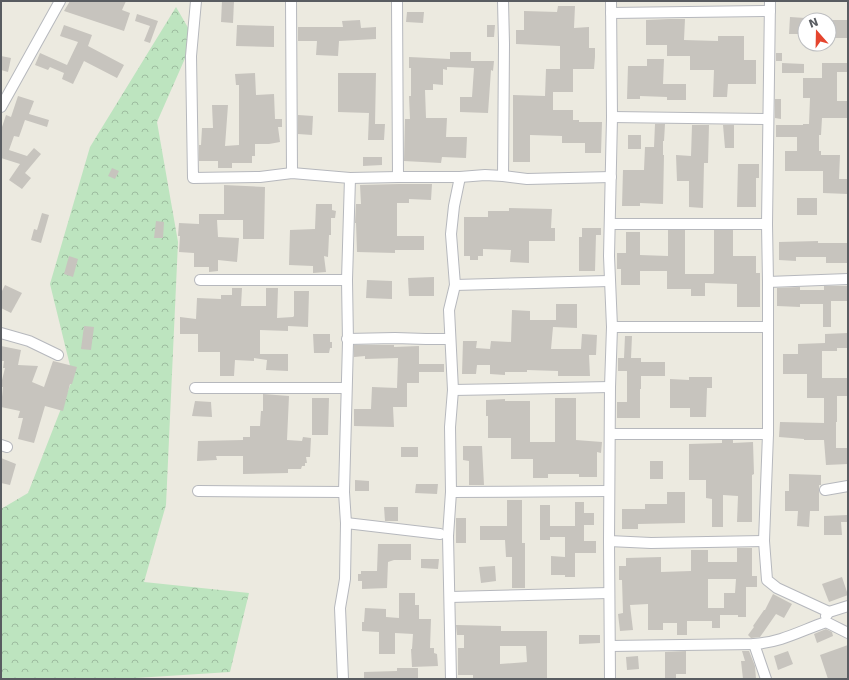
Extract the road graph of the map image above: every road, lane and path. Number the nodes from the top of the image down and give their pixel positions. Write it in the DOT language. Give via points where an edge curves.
graph roads {
  1 [pos="60,1"];
  2 [pos="196,1"];
  3 [pos="291,1"];
  4 [pos="396,1"];
  5 [pos="503,1"];
  6 [pos="611,1"];
  7 [pos="770,6"];
  8 [pos="611,13"];
  9 [pos="1,107"];
  10 [pos="612,117"];
  11 [pos="768,118"];
  12 [pos="292,173"];
  13 [pos="503,176"];
  14 [pos="398,177"];
  15 [pos="612,177"];
  16 [pos="350,178"];
  17 [pos="460,178"];
  18 [pos="610,224"];
  19 [pos="767,224"];
  20 [pos="848,279"];
  21 [pos="200,280"];
  22 [pos="346,280"];
  23 [pos="609,281"];
  24 [pos="768,282"];
  25 [pos="455,285"];
  26 [pos="612,327"];
  27 [pos="768,327"];
  28 [pos="1,333"];
  29 [pos="347,339"];
  30 [pos="450,339"];
  31 [pos="58,355"];
  32 [pos="610,387"];
  33 [pos="195,388"];
  34 [pos="346,388"];
  35 [pos="454,390"];
  36 [pos="610,434"];
  37 [pos="768,434"];
  38 [pos="848,486"];
  39 [pos="609,490"];
  40 [pos="825,490"];
  41 [pos="198,491"];
  42 [pos="344,492"];
  43 [pos="451,492"];
  44 [pos="346,523"];
  45 [pos="440,534"];
  46 [pos="609,541"];
  47 [pos="764,541"];
  48 [pos="609,593"];
  49 [pos="450,597"];
  50 [pos="848,606"];
  51 [pos="828,617"];
  52 [pos="848,633"];
  53 [pos="754,644"];
  54 [pos="610,646"];
  55 [pos="343,679"];
  56 [pos="451,679"];
  57 [pos="610,679"];
  58 [pos="766,679"];
  1 -- 9 [label="street"];
  2 -- 12 [label="street" via="191,56 194,178 260,177"];
  3 -- 12 [label="street"];
  4 -- 14 [label="street"];
  5 -- 13 [label="street"];
  6 -- 8 [label="street"];
  7 -- 8 [label="street"];
  7 -- 11 [label="street"];
  8 -- 10 [label="street"];
  10 -- 11 [label="street"];
  10 -- 15 [label="street"];
  11 -- 19 [label="street"];
  12 -- 16 [label="street"];
  13 -- 15 [label="street" via="527,179"];
  13 -- 17 [label="street"];
  14 -- 16 [label="street"];
  14 -- 17 [label="street"];
  15 -- 18 [label="street"];
  16 -- 22 [label="street"];
  17 -- 25 [label="street" via="451,234"];
  18 -- 19 [label="street"];
  18 -- 23 [label="street"];
  19 -- 24 [label="street"];
  20 -- 24 [label="street"];
  21 -- 22 [label="street"];
  22 -- 29 [label="street"];
  23 -- 25 [label="street"];
  23 -- 26 [label="street"];
  24 -- 27 [label="street"];
  25 -- 30 [label="street" via="449,310"];
  26 -- 27 [label="street"];
  26 -- 32 [label="street"];
  27 -- 37 [label="street"];
  28 -- 31 [label="street" via="29,341"];
  29 -- 30 [label="street"];
  29 -- 34 [label="street"];
  30 -- 35 [label="street"];
  32 -- 35 [label="street"];
  32 -- 36 [label="street"];
  33 -- 34 [label="street"];
  34 -- 42 [label="street"];
  35 -- 43 [label="street" via="450,427"];
  36 -- 37 [label="street"];
  36 -- 39 [label="street"];
  37 -- 47 [label="street"];
  38 -- 40 [label="street"];
  39 -- 43 [label="street"];
  39 -- 46 [label="street"];
  41 -- 42 [label="street"];
  42 -- 44 [label="street"];
  43 -- 49 [label="street" via="448,536"];
  44 -- 45 [label="street"];
  44 -- 55 [label="street" via="345,579 340,608"];
  46 -- 47 [label="street"];
  46 -- 48 [label="street"];
  47 -- 51 [label="street" via="767,580"];
  48 -- 49 [label="street"];
  48 -- 54 [label="street"];
  49 -- 56 [label="street"];
  50 -- 51 [label="street"];
  51 -- 52 [label="street"];
  51 -- 53 [label="street" via="784,639"];
  53 -- 54 [label="street"];
  53 -- 58 [label="street"];
  54 -- 57 [label="street"];
}
